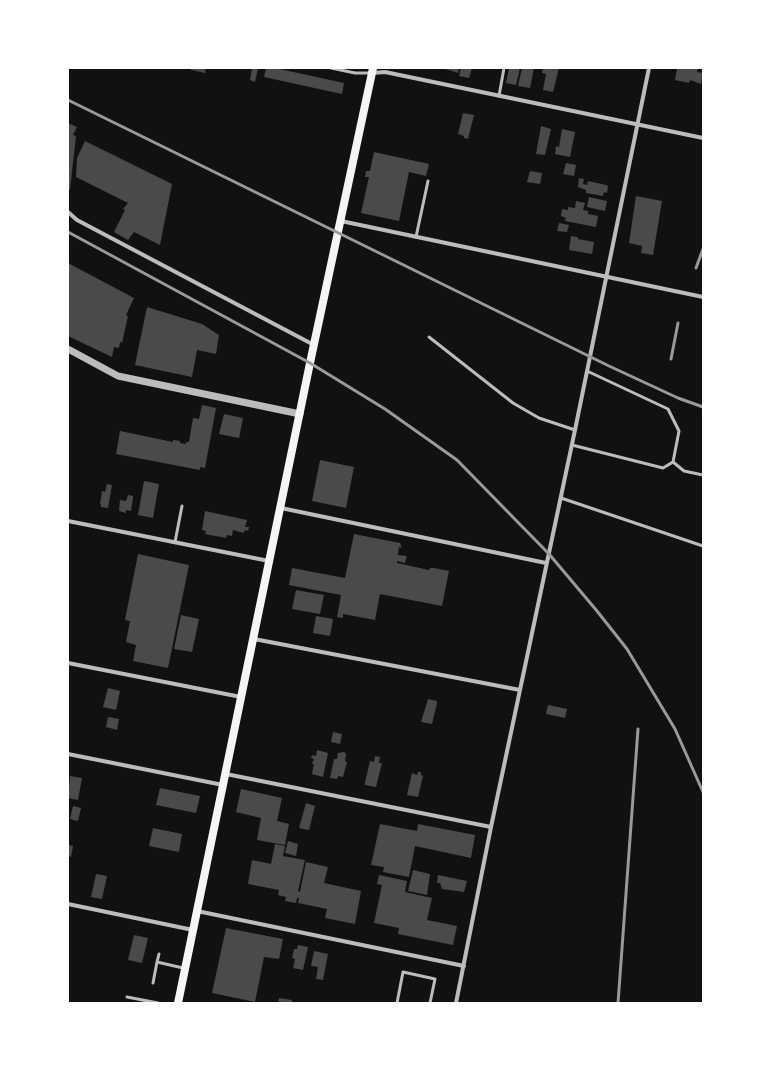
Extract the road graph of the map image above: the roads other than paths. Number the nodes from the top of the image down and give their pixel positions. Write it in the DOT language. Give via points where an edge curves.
graph roads {
  1 [pos="331,68"];
  2 [pos="504,68"];
  3 [pos="649,68"];
  4 [pos="373,71"];
  5 [pos="499,96"];
  6 [pos="637,125"];
  7 [pos="703,138"];
  8 [pos="428,181"];
  9 [pos="68,212"];
  10 [pos="340,221"];
  11 [pos="416,236"];
  12 [pos="606,276"];
  13 [pos="703,297"];
  14 [pos="429,337"];
  15 [pos="314,345"];
  16 [pos="68,350"];
  17 [pos="587,371"];
  18 [pos="300,414"];
  19 [pos="575,430"];
  20 [pos="572,445"];
  21 [pos="673,462"];
  22 [pos="703,475"];
  23 [pos="561,498"];
  24 [pos="182,506"];
  25 [pos="281,508"];
  26 [pos="68,521"];
  27 [pos="175,542"];
  28 [pos="703,546"];
  29 [pos="270,561"];
  30 [pos="546,563"];
  31 [pos="254,639"];
  32 [pos="68,663"];
  33 [pos="520,690"];
  34 [pos="241,697"];
  35 [pos="68,754"];
  36 [pos="226,774"];
  37 [pos="223,785"];
  38 [pos="491,827"];
  39 [pos="68,904"];
  40 [pos="197,911"];
  41 [pos="193,930"];
  42 [pos="159,954"];
  43 [pos="157,962"];
  44 [pos="464,966"];
  45 [pos="185,969"];
  46 [pos="153,983"];
  47 [pos="127,997"];
  48 [pos="158,1003"];
  49 [pos="178,1003"];
  50 [pos="397,1003"];
  51 [pos="430,1003"];
  52 [pos="456,1003"];
  1 -- 4 [label="lane" via="355,72"];
  2 -- 5 [label="lane"];
  3 -- 6 [label="street"];
  4 -- 5 [label="street"];
  4 -- 10 [label="main road"];
  5 -- 6 [label="street"];
  6 -- 7 [label="street"];
  6 -- 12 [label="street"];
  8 -- 11 [label="lane"];
  9 -- 15 [label="street" via="77,220"];
  10 -- 11 [label="street"];
  10 -- 15 [label="main road"];
  11 -- 12 [label="street"];
  12 -- 13 [label="street"];
  12 -- 17 [label="street"];
  14 -- 19 [label="lane" via="513,403 539,418"];
  15 -- 18 [label="main road"];
  16 -- 18 [label="street" via="118,376"];
  17 -- 19 [label="street"];
  17 -- 21 [label="lane" via="668,409 679,431"];
  18 -- 25 [label="main road"];
  19 -- 20 [label="street"];
  20 -- 21 [label="lane" via="663,468"];
  20 -- 23 [label="street"];
  21 -- 22 [label="lane" via="684,471"];
  23 -- 28 [label="lane"];
  23 -- 30 [label="street"];
  24 -- 27 [label="lane"];
  25 -- 29 [label="main road"];
  25 -- 30 [label="street"];
  26 -- 27 [label="street"];
  27 -- 29 [label="street"];
  29 -- 31 [label="main road"];
  30 -- 33 [label="street"];
  31 -- 33 [label="street"];
  31 -- 34 [label="main road"];
  32 -- 34 [label="street"];
  33 -- 38 [label="street"];
  34 -- 36 [label="main road"];
  35 -- 37 [label="street"];
  36 -- 37 [label="main road"];
  36 -- 38 [label="street"];
  37 -- 40 [label="main road"];
  38 -- 44 [label="street"];
  39 -- 41 [label="street"];
  40 -- 41 [label="main road"];
  40 -- 44 [label="street"];
  41 -- 45 [label="main road"];
  42 -- 43 [label="lane"];
  43 -- 45 [label="lane"];
  43 -- 46 [label="lane"];
  44 -- 52 [label="street"];
  45 -- 49 [label="main road"];
  47 -- 48 [label="lane"];
  50 -- 51 [label="lane" via="403,972 435,979"];
}
